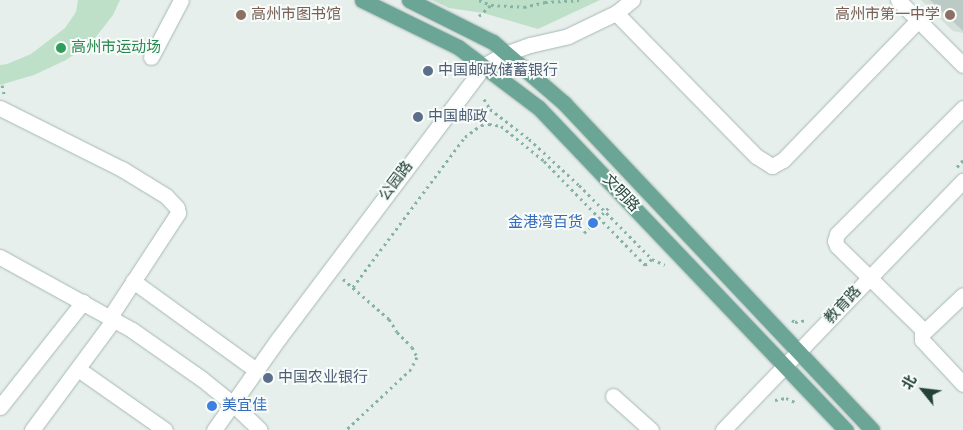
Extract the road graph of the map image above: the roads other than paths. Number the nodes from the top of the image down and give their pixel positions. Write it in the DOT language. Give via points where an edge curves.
graph roads {
  1 [pos="182,0"];
  2 [pos="362,0"];
  3 [pos="409,0"];
  4 [pos="632,0"];
  5 [pos="898,0"];
  6 [pos="616,13"];
  7 [pos="918,20"];
  8 [pos="508,53"];
  9 [pos="151,57"];
  10 [pos="485,65"];
  11 [pos="963,65"];
  12 [pos="2,101"];
  13 [pos="963,108"];
  14 [pos="960,174"];
  15 [pos="0,257"];
  16 [pos="869,278"];
  17 [pos="133,281"];
  18 [pos="963,295"];
  19 [pos="83,302"];
  20 [pos="112,318"];
  21 [pos="923,333"];
  22 [pos="800,351"];
  23 [pos="785,366"];
  24 [pos="78,370"];
  25 [pos="256,370"];
  26 [pos="963,384"];
  27 [pos="613,396"];
  28 [pos="233,404"];
  29 [pos="0,406"];
  30 [pos="32,430"];
  31 [pos="165,430"];
  32 [pos="214,430"];
  33 [pos="260,430"];
  34 [pos="651,430"];
  35 [pos="723,430"];
  36 [pos="846,430"];
  37 [pos="872,430"];
  1 -- 9 [label="street"];
  2 -- 10 [label="main road, 文明路" via="440,36"];
  3 -- 8 [label="main road, 文明路" via="473,30"];
  4 -- 6 [label="street, 公园路"];
  5 -- 7 [label="street"];
  6 -- 7 [label="street" via="756,156 772,166 783,160"];
  6 -- 8 [label="street, 公园路" via="568,36"];
  7 -- 11 [label="street"];
  8 -- 10 [label="street, 公园路"];
  8 -- 22 [label="main road, 文明路" via="564,103"];
  10 -- 23 [label="main road, 文明路" via="539,108"];
  10 -- 25 [label="street, 公园路"];
  12 -- 17 [label="street" via="122,169 166,196 175,206 178,213"];
  13 -- 16 [label="street" via="835,238 837,246"];
  14 -- 16 [label="street, 教育路"];
  15 -- 19 [label="street"];
  16 -- 21 [label="street"];
  16 -- 22 [label="street, 教育路"];
  17 -- 20 [label="street"];
  17 -- 25 [label="street"];
  18 -- 21 [label="street"];
  19 -- 20 [label="street"];
  19 -- 29 [label="street"];
  20 -- 24 [label="street"];
  20 -- 28 [label="street"];
  21 -- 26 [label="street" via="922,340"];
  22 -- 23 [label="street, 教育路"];
  22 -- 37 [label="main road, 文明路"];
  23 -- 35 [label="street, 教育路"];
  23 -- 36 [label="main road, 文明路"];
  24 -- 30 [label="street"];
  24 -- 31 [label="street"];
  25 -- 28 [label="street, 公园路"];
  27 -- 34 [label="street"];
  28 -- 32 [label="street, 公园路"];
  28 -- 33 [label="street"];
}
